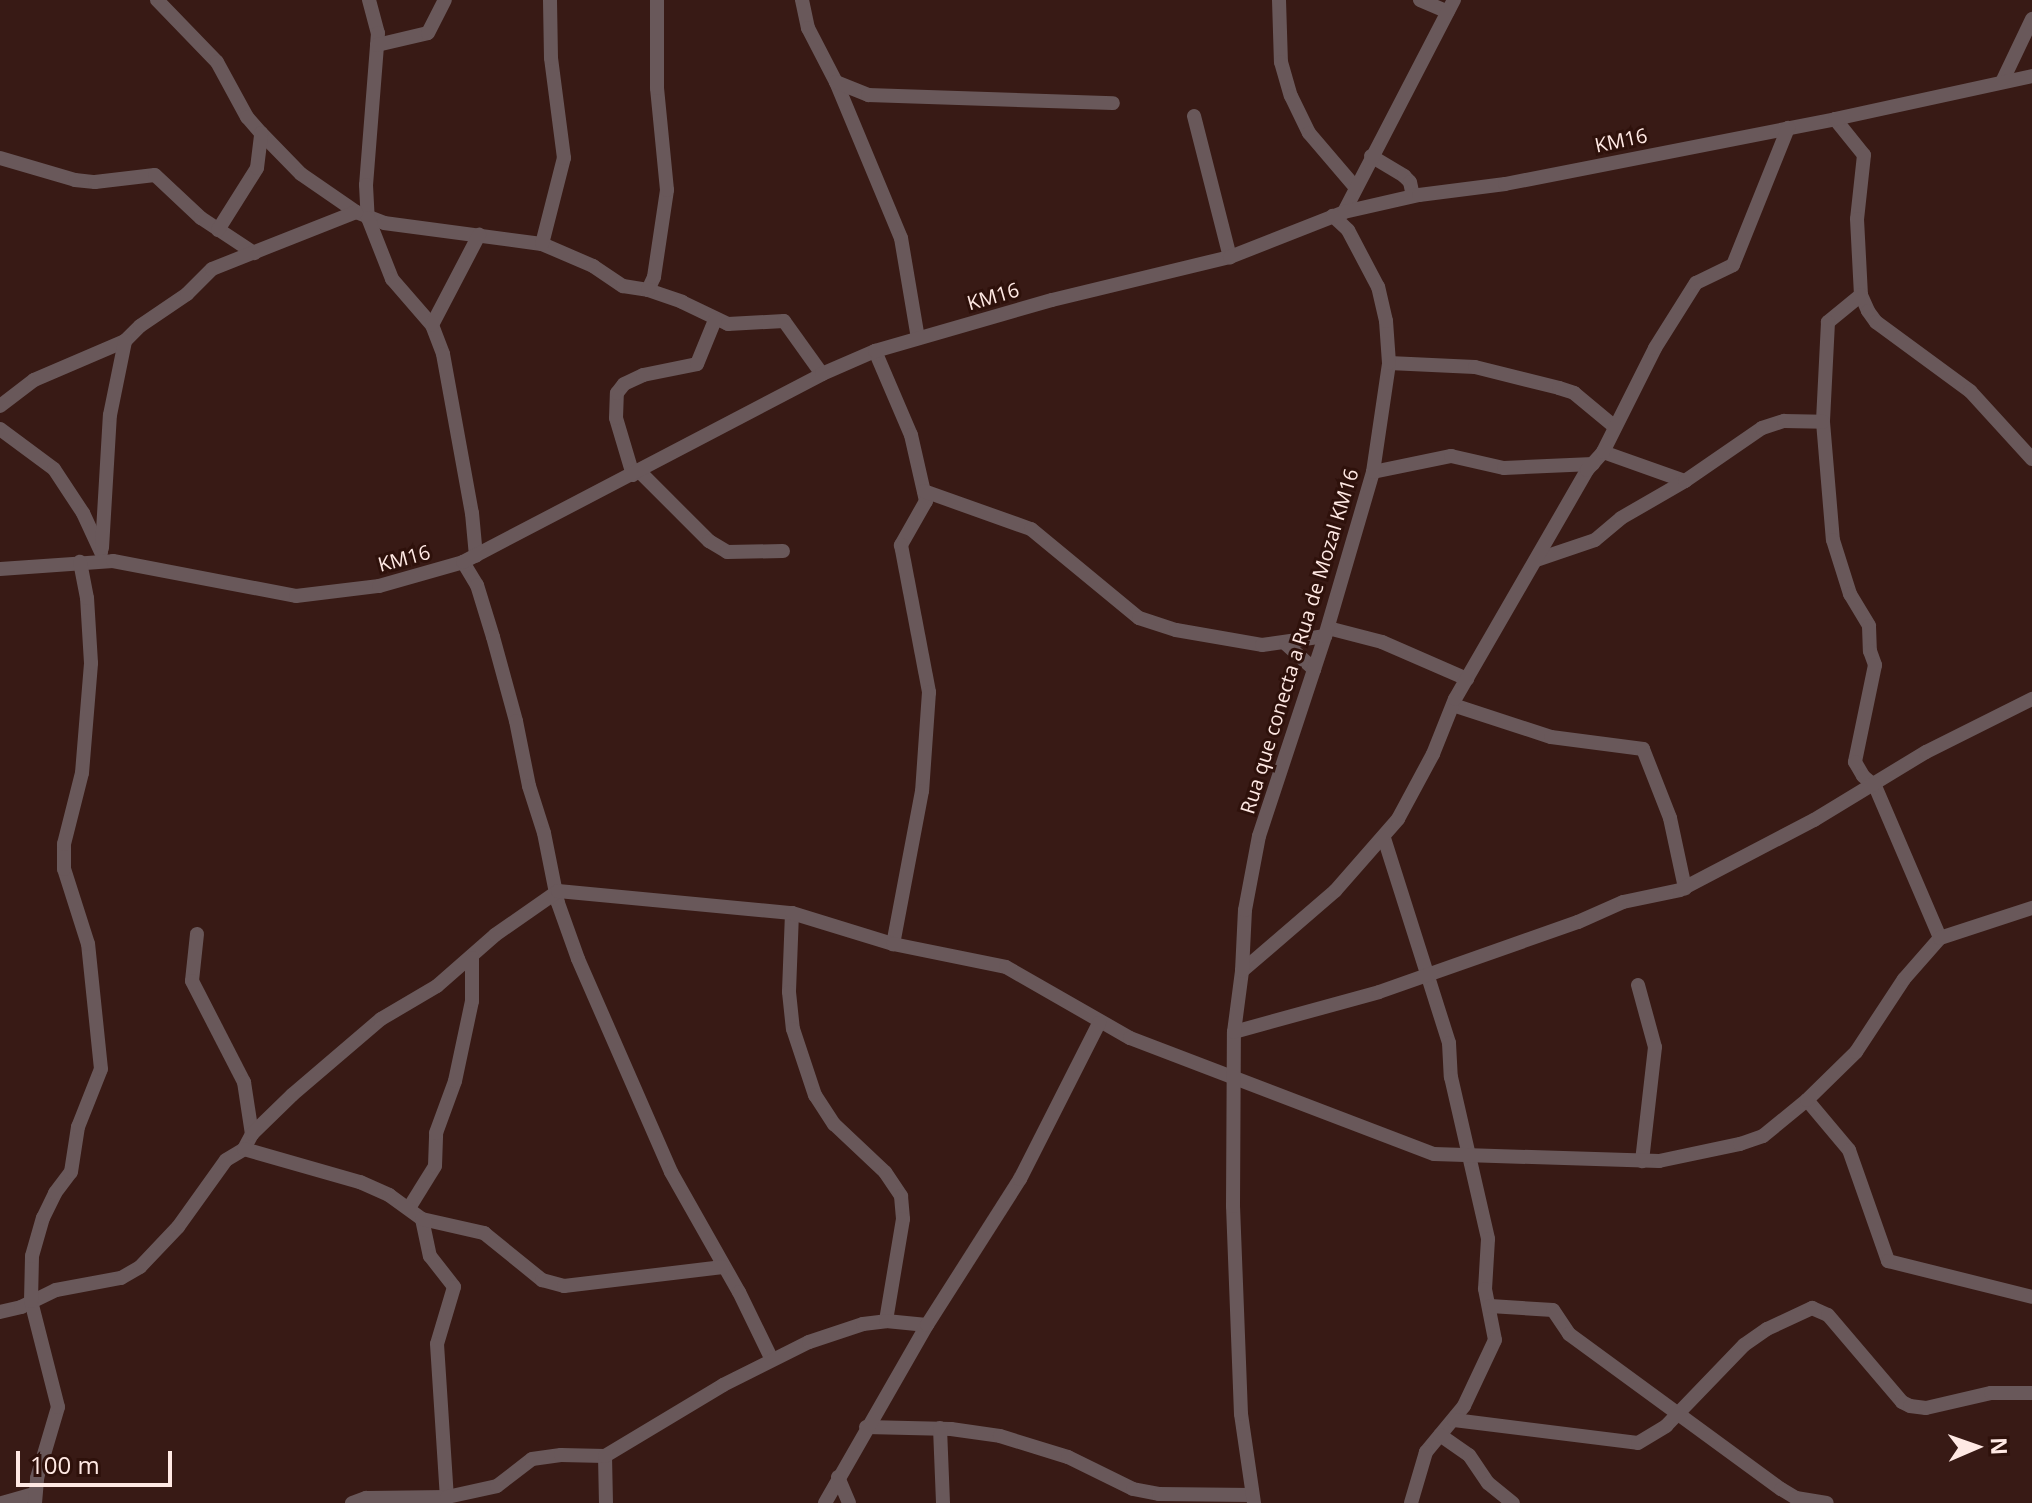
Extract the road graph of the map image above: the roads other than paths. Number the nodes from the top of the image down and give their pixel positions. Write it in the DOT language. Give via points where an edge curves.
graph roads {
  1 [pos="157,0"];
  2 [pos="369,0"];
  3 [pos="445,0"];
  4 [pos="550,0"];
  5 [pos="657,0"];
  6 [pos="802,0"];
  7 [pos="1279,0"];
  8 [pos="1420,0"];
  9 [pos="1451,6"];
  10 [pos="2032,19"];
  11 [pos="377,45"];
  12 [pos="2032,76"];
  13 [pos="836,82"];
  14 [pos="2002,82"];
  15 [pos="1113,103"];
  16 [pos="1194,116"];
  17 [pos="1835,119"];
  18 [pos="1788,128"];
  19 [pos="261,133"];
  20 [pos="1371,156"];
  21 [pos="0,158"];
  22 [pos="1356,188"];
  23 [pos="1413,196"];
  24 [pos="1339,214"];
  25 [pos="362,215"];
  26 [pos="218,230"];
  27 [pos="479,235"];
  28 [pos="542,244"];
  29 [pos="254,253"];
  30 [pos="1230,257"];
  31 [pos="648,290"];
  32 [pos="1861,295"];
  33 [pos="715,320"];
  34 [pos="432,325"];
  35 [pos="918,338"];
  36 [pos="125,341"];
  37 [pos="875,351"];
  38 [pos="1389,363"];
  39 [pos="822,374"];
  40 [pos="0,406"];
  41 [pos="1823,422"];
  42 [pos="1615,427"];
  43 [pos="0,429"];
  44 [pos="1603,452"];
  45 [pos="2032,459"];
  46 [pos="1593,464"];
  47 [pos="1373,472"];
  48 [pos="636,474"];
  49 [pos="1685,481"];
  50 [pos="924,491"];
  51 [pos="783,551"];
  52 [pos="100,554"];
  53 [pos="470,559"];
  54 [pos="1536,560"];
  55 [pos="80,562"];
  56 [pos="0,569"];
  57 [pos="1327,632"];
  58 [pos="1286,644"];
  59 [pos="1314,669"];
  60 [pos="1467,679"];
  61 [pos="2032,699"];
  62 [pos="1453,705"];
  63 [pos="1875,786"];
  64 [pos="1384,838"];
  65 [pos="1685,888"];
  66 [pos="558,891"];
  67 [pos="2030,910"];
  68 [pos="792,913"];
  69 [pos="197,934"];
  70 [pos="1940,938"];
  71 [pos="893,944"];
  72 [pos="472,958"];
  73 [pos="1242,971"];
  74 [pos="1427,975"];
  75 [pos="1638,985"];
  76 [pos="1099,1023"];
  77 [pos="1234,1038"];
  78 [pos="1203,1067"];
  79 [pos="1234,1077"];
  80 [pos="1807,1100"];
  81 [pos="252,1134"];
  82 [pos="244,1149"];
  83 [pos="1469,1157"];
  84 [pos="1642,1161"];
  85 [pos="409,1208"];
  86 [pos="422,1219"];
  87 [pos="723,1267"];
  88 [pos="2032,1297"];
  89 [pos="31,1301"];
  90 [pos="1490,1306"];
  91 [pos="0,1312"];
  92 [pos="886,1321"];
  93 [pos="927,1325"];
  94 [pos="771,1358"];
  95 [pos="2032,1393"];
  96 [pos="1678,1414"];
  97 [pos="1454,1420"];
  98 [pos="866,1427"];
  99 [pos="940,1428"];
  100 [pos="1440,1435"];
  101 [pos="605,1456"];
  102 [pos="838,1477"];
  103 [pos="447,1497"];
  104 [pos="34,1499"];
  105 [pos="1253,1499"];
  106 [pos="384,1500"];
  107 [pos="1509,1502"];
  108 [pos="2,1503"];
  109 [pos="352,1503"];
  110 [pos="606,1503"];
  111 [pos="825,1503"];
  112 [pos="849,1503"];
  113 [pos="943,1503"];
  114 [pos="1411,1503"];
  115 [pos="1827,1503"];
  1 -- 19 [label="street" via="217,62"];
  2 -- 11 [label="street" via="377,22"];
  3 -- 11 [label="street" via="428,33"];
  4 -- 28 [label="street" via="551,58 564,158"];
  5 -- 31 [label="street" via="657,88 667,190"];
  6 -- 13 [label="street" via="808,28"];
  7 -- 22 [label="street" via="1281,62 1295,106 1309,133"];
  8 -- 9 [label="street"];
  9 -- 20 [label="street"];
  10 -- 14 [label="street"];
  11 -- 25 [label="street"];
  12 -- 14 [label="street, KM16"];
  13 -- 15 [label="street" via="868,95"];
  13 -- 35 [label="street" via="901,238"];
  14 -- 17 [label="street, KM16"];
  16 -- 30 [label="street"];
  17 -- 18 [label="street, KM16"];
  17 -- 32 [label="street" via="1864,155 1857,219"];
  18 -- 23 [label="street, KM16" via="1505,184"];
  18 -- 42 [label="street" via="1733,265 1696,283 1689,292"];
  19 -- 25 [label="street" via="301,174"];
  19 -- 26 [label="street" via="257,168"];
  20 -- 22 [label="street"];
  20 -- 23 [label="street" via="1404,176"];
  21 -- 26 [label="street" via="75,180 155,175"];
  22 -- 24 [label="street"];
  23 -- 24 [label="street, KM16"];
  24 -- 30 [label="street, KM16"];
  24 -- 38 [label="street, Rua que conecta a Rua de Mozal KM16" via="1378,287"];
  25 -- 27 [label="street"];
  25 -- 29 [label="street"];
  25 -- 34 [label="street" via="392,279"];
  26 -- 29 [label="street"];
  27 -- 28 [label="street"];
  27 -- 34 [label="street"];
  28 -- 31 [label="street" via="623,286"];
  29 -- 36 [label="street" via="212,269"];
  30 -- 35 [label="street, KM16"];
  31 -- 33 [label="street"];
  32 -- 41 [label="street" via="1828,322"];
  32 -- 45 [label="street" via="1876,322 1970,391"];
  33 -- 39 [label="street" via="742,325 784,321"];
  33 -- 48 [label="street" via="697,364 643,375 617,393 616,418"];
  34 -- 53 [label="street" via="448,379 472,513"];
  35 -- 37 [label="street, KM16"];
  36 -- 40 [label="street" via="34,380"];
  36 -- 52 [label="street" via="110,415"];
  37 -- 39 [label="street, KM16"];
  37 -- 50 [label="street" via="911,435"];
  38 -- 42 [label="street" via="1475,367 1559,388 1574,393"];
  38 -- 47 [label="street, Rua que conecta a Rua de Mozal KM16"];
  39 -- 48 [label="street, KM16"];
  41 -- 49 [label="street" via="1774,422"];
  41 -- 63 [label="street" via="1833,540 1850,594 1869,626 1875,665 1855,762"];
  42 -- 44 [label="street"];
  43 -- 52 [label="street" via="54,469"];
  44 -- 46 [label="street"];
  44 -- 49 [label="street"];
  46 -- 47 [label="street" via="1504,468 1451,456"];
  46 -- 54 [label="street"];
  47 -- 57 [label="street, Rua que conecta a Rua de Mozal KM16"];
  48 -- 51 [label="street" via="727,552"];
  48 -- 53 [label="street, KM16"];
  49 -- 54 [label="street" via="1621,518 1595,540"];
  50 -- 58 [label="street" via="1031,529 1139,618 1195,634"];
  50 -- 71 [label="street" via="922,510 901,545 925,658 928,734"];
  52 -- 53 [label="street, KM16" via="296,596 379,586"];
  52 -- 55 [label="street, KM16"];
  53 -- 66 [label="street"];
  54 -- 60 [label="street"];
  55 -- 56 [label="street, KM16"];
  55 -- 89 [label="street" via="91,663 82,773 64,844 64,869 88,944 101,1069 78,1127 71,1172 36,1236"];
  57 -- 58 [label="street"];
  57 -- 59 [label="street, Rua que conecta a Rua de Mozal KM16"];
  57 -- 60 [label="street" via="1382,642"];
  58 -- 59 [label="street"];
  59 -- 73 [label="street, Rua que conecta a Rua de Mozal KM16" via="1250,868"];
  60 -- 62 [label="street"];
  61 -- 63 [label="street" via="1926,752"];
  62 -- 64 [label="street" via="1433,754"];
  62 -- 65 [label="street" via="1551,737 1643,749 1670,818"];
  63 -- 65 [label="street"];
  63 -- 70 [label="street"];
  64 -- 73 [label="street" via="1335,891"];
  64 -- 74 [label="street"];
  65 -- 74 [label="street" via="1623,902"];
  66 -- 68 [label="street"];
  66 -- 72 [label="street" via="495,935"];
  66 -- 87 [label="street" via="578,959 652,1131"];
  67 -- 70 [label="street"];
  68 -- 71 [label="street"];
  68 -- 92 [label="street" via="792,1016 815,1095 834,1124 885,1172 901,1196 902,1233"];
  69 -- 81 [label="street" via="192,981 244,1082"];
  70 -- 80 [label="street" via="1904,979 1868,1038"];
  71 -- 76 [label="street" via="1017,971"];
  72 -- 81 [label="street" via="381,1019"];
  72 -- 85 [label="street" via="472,1001 455,1081 436,1133 435,1166"];
  73 -- 77 [label="street, Rua que conecta a Rua de Mozal KM16"];
  74 -- 77 [label="street"];
  74 -- 83 [label="street" via="1445,1028"];
  75 -- 84 [label="street" via="1655,1047"];
  76 -- 78 [label="street"];
  76 -- 93 [label="street" via="1020,1179"];
  77 -- 78 [label="street" via="1226,1055"];
  77 -- 79 [label="street, Rua que conecta a Rua de Mozal KM16"];
  78 -- 79 [label="street"];
  79 -- 83 [label="street" via="1434,1154"];
  79 -- 105 [label="street" via="1240,1402"];
  80 -- 84 [label="street" via="1751,1141 1676,1160"];
  80 -- 88 [label="street" via="1849,1150 1888,1261"];
  81 -- 82 [label="street"];
  82 -- 85 [label="street" via="360,1182"];
  82 -- 89 [label="street" via="226,1160 178,1227 140,1267 121,1278 56,1290"];
  83 -- 84 [label="street"];
  83 -- 90 [label="street" via="1488,1239 1485,1289"];
  85 -- 86 [label="street"];
  86 -- 87 [label="street" via="484,1233 542,1280 564,1286"];
  86 -- 103 [label="street" via="430,1256 454,1287 437,1344"];
  87 -- 94 [label="street"];
  89 -- 91 [label="street"];
  89 -- 104 [label="street" via="58,1407"];
  90 -- 96 [label="street" via="1553,1310 1569,1334"];
  90 -- 97 [label="street" via="1495,1340"];
  92 -- 93 [label="street"];
  92 -- 94 [label="street"];
  93 -- 98 [label="street"];
  94 -- 101 [label="street"];
  95 -- 96 [label="street" via="1991,1393 1926,1408 1910,1406 1828,1315 1812,1308 1744,1345"];
  96 -- 97 [label="street" via="1638,1443"];
  96 -- 115 [label="street" via="1788,1493"];
  97 -- 100 [label="street"];
  98 -- 99 [label="street"];
  98 -- 102 [label="street"];
  99 -- 105 [label="street" via="1000,1436 1068,1457 1133,1489"];
  99 -- 113 [label="street"];
  100 -- 107 [label="street" via="1469,1455"];
  100 -- 114 [label="street" via="1426,1452"];
  101 -- 103 [label="street" via="532,1459 497,1486"];
  101 -- 110 [label="street"];
  102 -- 111 [label="street"];
  102 -- 112 [label="street"];
  103 -- 106 [label="street"];
  104 -- 108 [label="street"];
  106 -- 109 [label="street"];
}
